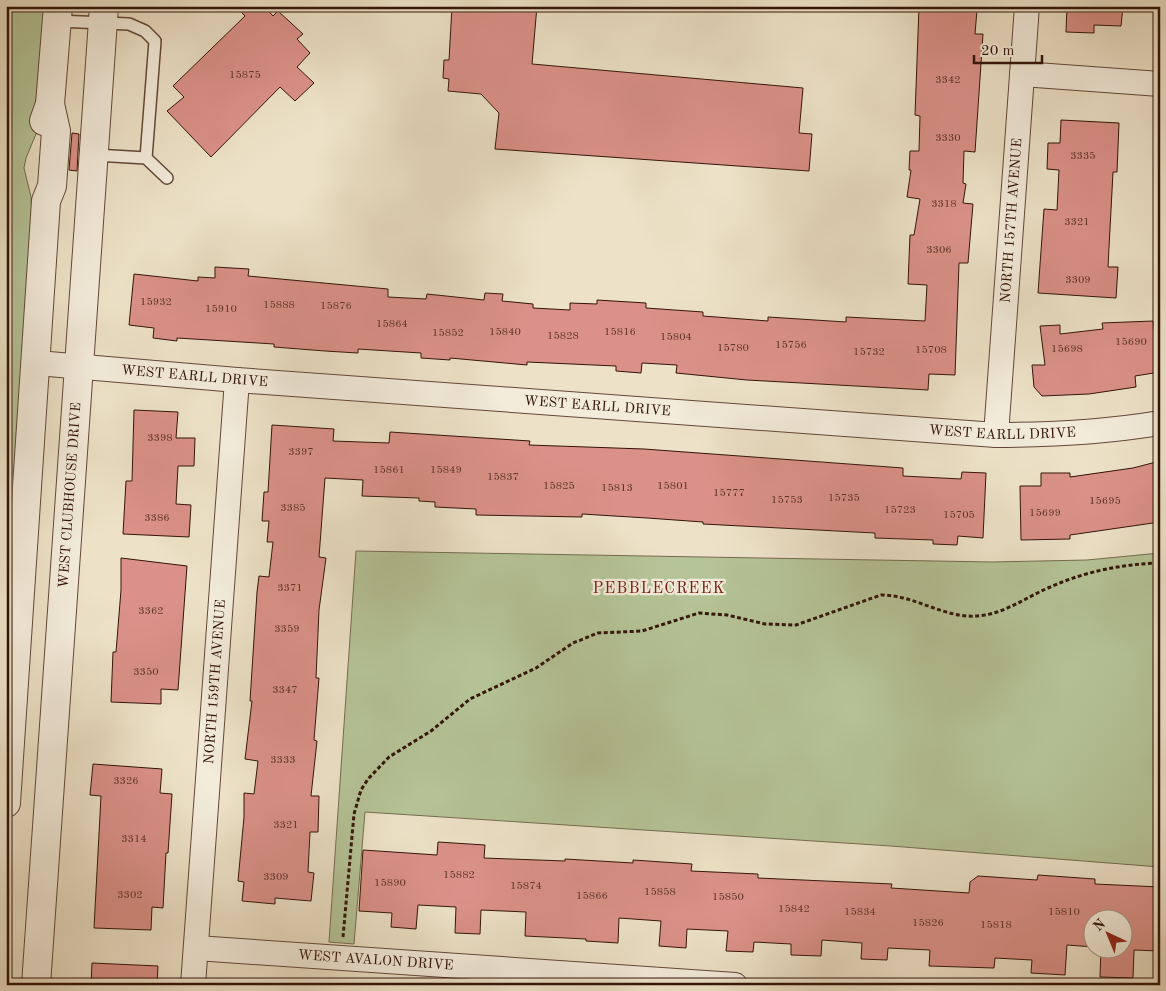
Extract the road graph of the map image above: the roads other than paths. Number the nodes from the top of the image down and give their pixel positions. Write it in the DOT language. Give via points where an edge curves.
graph roads {
  1 [pos="1027,6"];
  2 [pos="57,14"];
  3 [pos="104,15"];
  4 [pos="1022,74"];
  5 [pos="1160,84"];
  6 [pos="95,154"];
  7 [pos="146,158"];
  8 [pos="167,178"];
  9 [pos="36,363"];
  10 [pos="80,366"];
  11 [pos="237,380"];
  12 [pos="1160,424"];
  13 [pos="996,435"];
  14 [pos="6,803"];
  15 [pos="196,948"];
  16 [pos="36,985"];
  17 [pos="193,985"];
  18 [pos="735,985"];
  1 -- 4 [label="street, NORTH 157TH AVENUE"];
  2 -- 3 [label="lane"];
  2 -- 9 [label="street" via="50,104 41,130 37,182 46,200"];
  3 -- 6 [label="street, WEST CLUBHOUSE DRIVE"];
  3 -- 7 [label="lane" via="145,31 155,41"];
  4 -- 5 [label="street"];
  4 -- 13 [label="street, NORTH 157TH AVENUE"];
  6 -- 7 [label="lane"];
  6 -- 10 [label="street, WEST CLUBHOUSE DRIVE"];
  7 -- 8 [label="lane"];
  9 -- 10 [label="street, WEST EARLL DRIVE"];
  9 -- 14 [label="street"];
  10 -- 11 [label="street, WEST EARLL DRIVE"];
  10 -- 16 [label="street, WEST CLUBHOUSE DRIVE"];
  11 -- 13 [label="street, WEST EARLL DRIVE"];
  11 -- 15 [label="street, NORTH 159TH AVENUE"];
  12 -- 13 [label="street, WEST EARLL DRIVE" via="1110,431"];
  15 -- 17 [label="street, NORTH 159TH AVENUE"];
  15 -- 18 [label="street, WEST AVALON DRIVE"];
}
